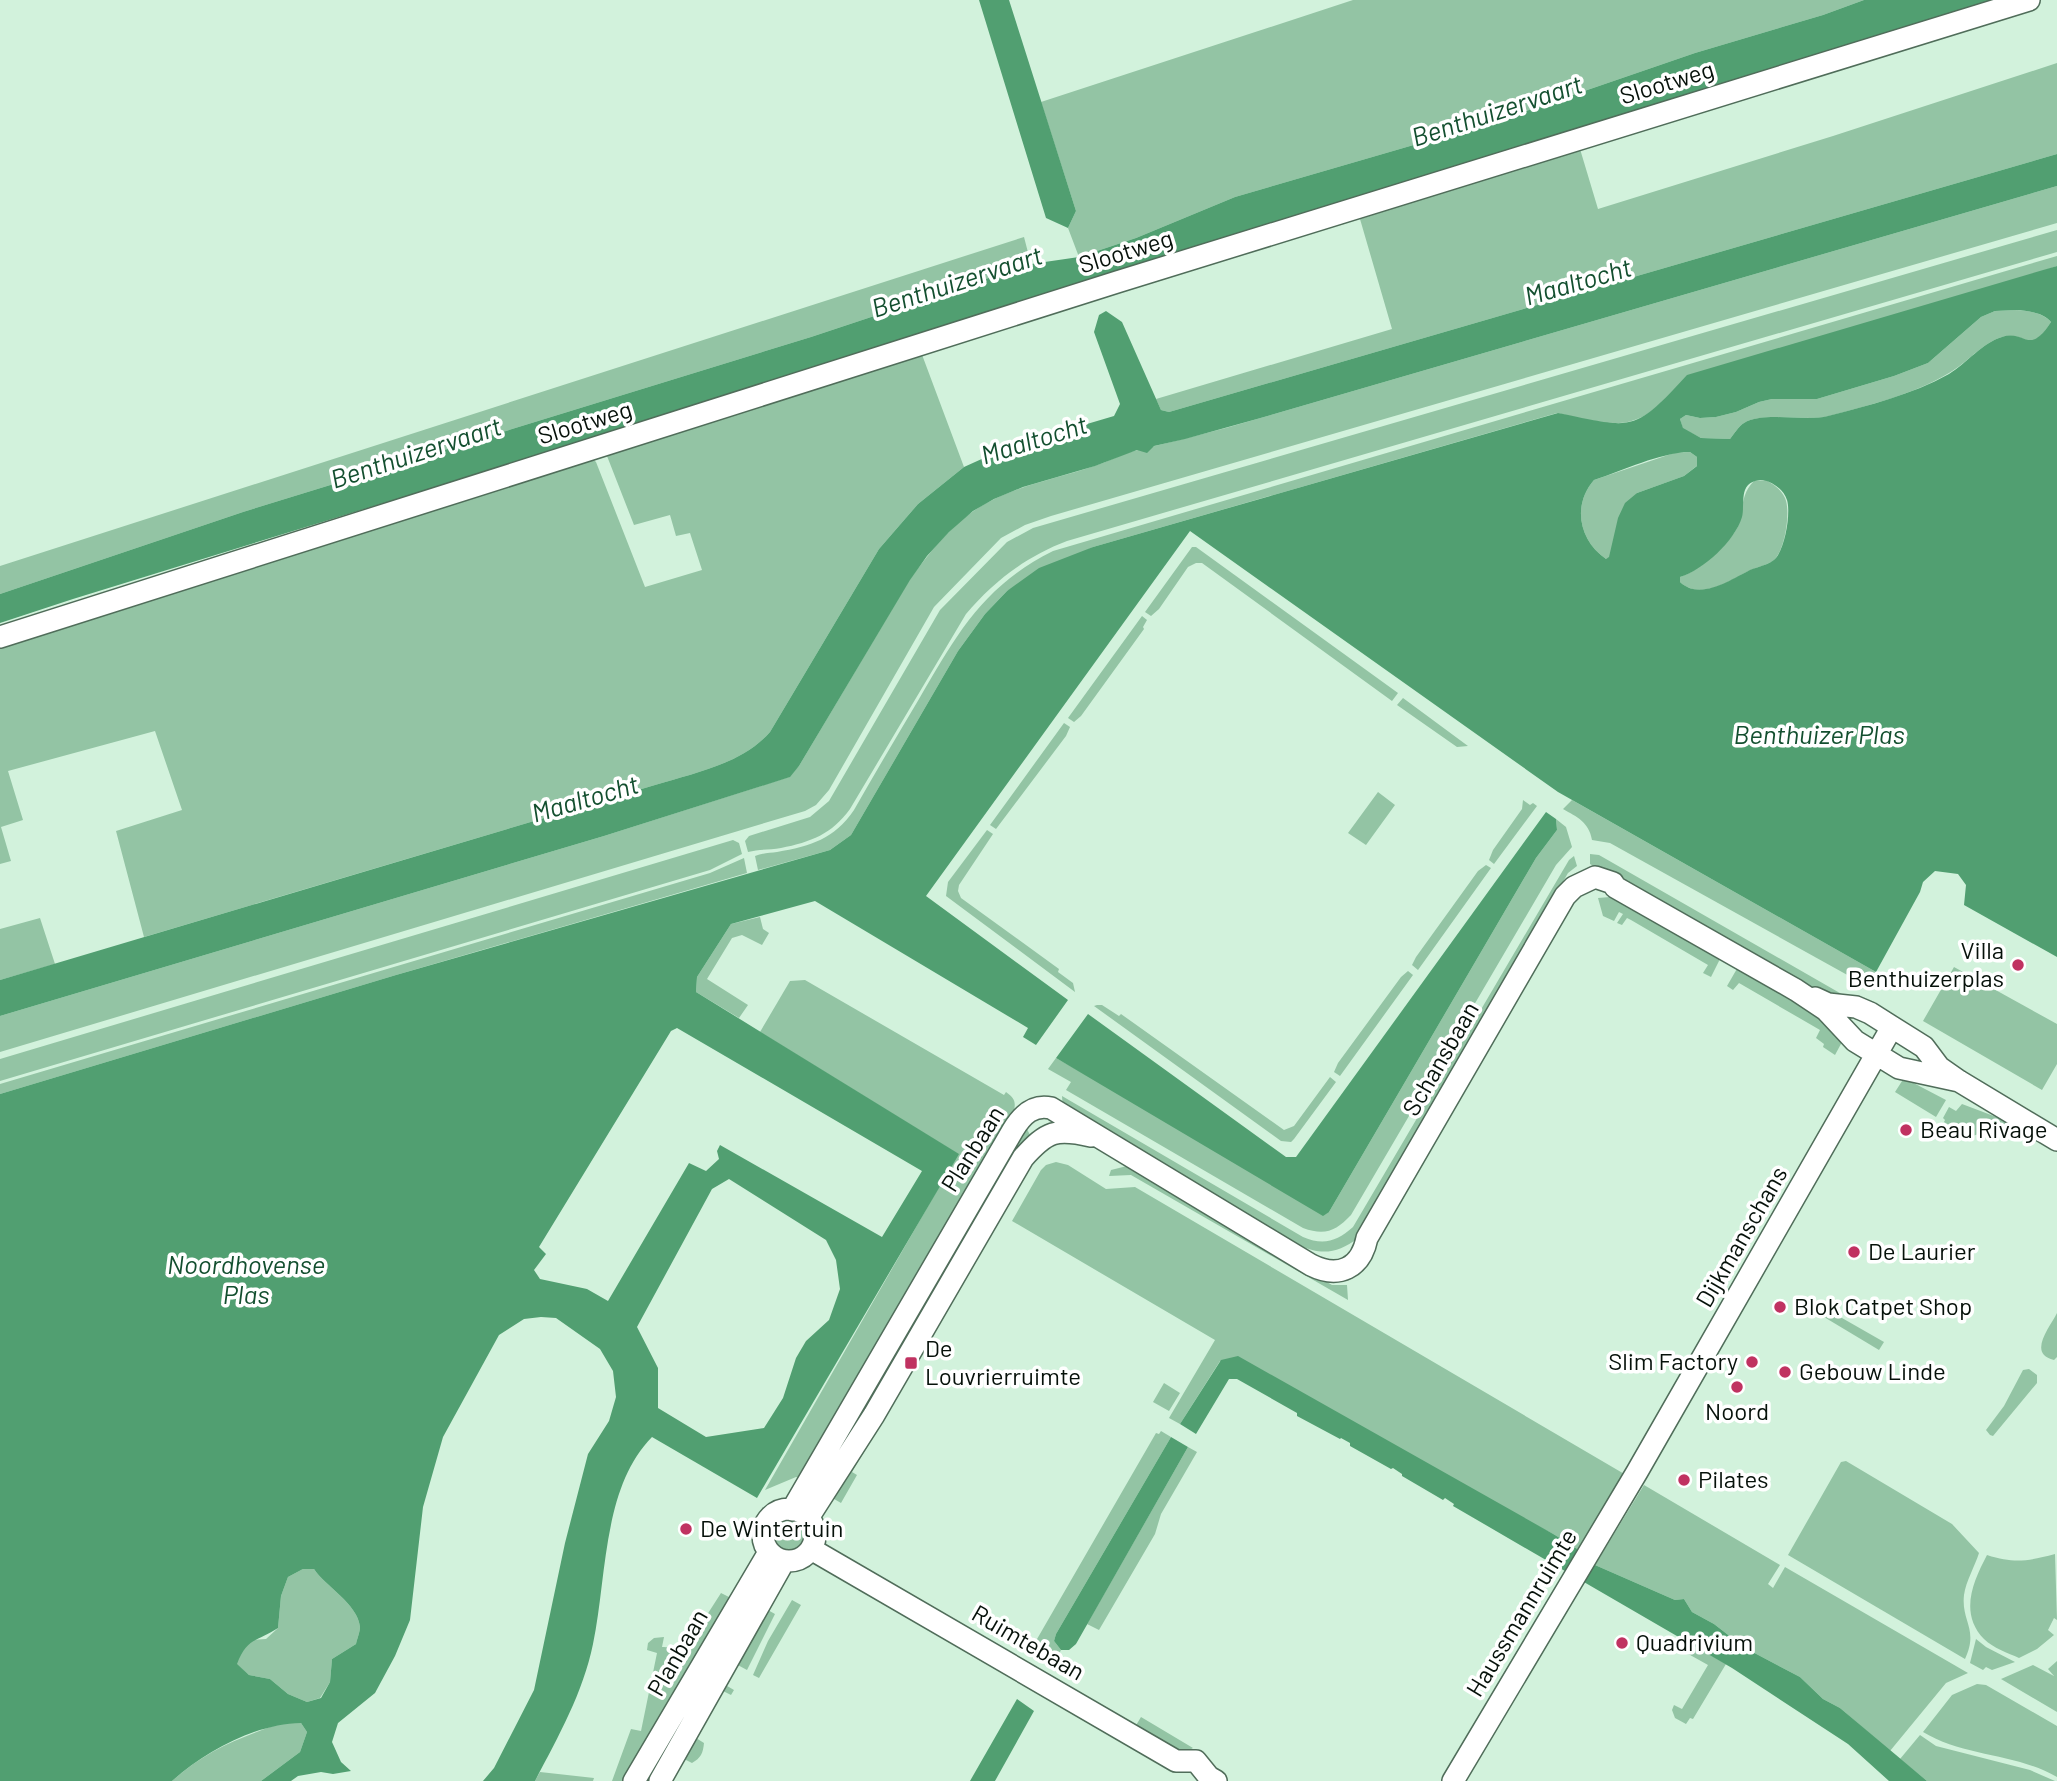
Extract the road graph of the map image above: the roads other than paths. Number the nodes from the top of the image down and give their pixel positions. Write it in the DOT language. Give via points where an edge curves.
graph roads {
  1 [pos="2029,0"];
  2 [pos="0,637"];
  3 [pos="1796,990"];
  4 [pos="1892,1027"];
  5 [pos="1876,1055"];
  6 [pos="1959,1081"];
  7 [pos="1102,1139"];
  8 [pos="2057,1140"];
  9 [pos="1637,1472"];
  10 [pos="800,1514"];
  11 [pos="811,1549"];
  12 [pos="776,1557"];
  13 [pos="634,1781"];
  14 [pos="660,1781"];
  15 [pos="1216,1781"];
  16 [pos="1453,1781"];
  1 -- 2 [label="street, Slootweg" via="1130,278"];
  3 -- 4 [label="street, Schansbaan" via="1828,1004 1856,1007"];
  3 -- 5 [label="street, Schansbaan"];
  3 -- 7 [label="street, Schansbaan" via="1613,883 1595,877 1574,887 1367,1238 1335,1259 1317,1260 1290,1252"];
  4 -- 5 [label="street, Dijkmanschans"];
  4 -- 6 [label="street, Schansbaan" via="1924,1048 1939,1068"];
  5 -- 6 [label="street, Schansbaan" via="1899,1068"];
  5 -- 9 [label="street, Dijkmanschans"];
  6 -- 8 [label="street, Schansbaan"];
  7 -- 10 [label="street, Planbaan" via="1055,1132 1038,1141 1023,1158 874,1415"];
  7 -- 10 [label="street, Planbaan" via="1051,1108 1034,1108 1019,1119"];
  9 -- 16 [label="street, Haussmannruimte"];
  10 -- 11 [label="street" via="814,1530"];
  10 -- 12 [label="street" via="777,1512 766,1522 763,1535"];
  11 -- 12 [label="street" via="797,1560"];
  11 -- 15 [label="street, Ruimtebaan" via="1176,1761 1196,1761"];
  12 -- 13 [label="street, Planbaan"];
  12 -- 14 [label="street, Planbaan"];
}
